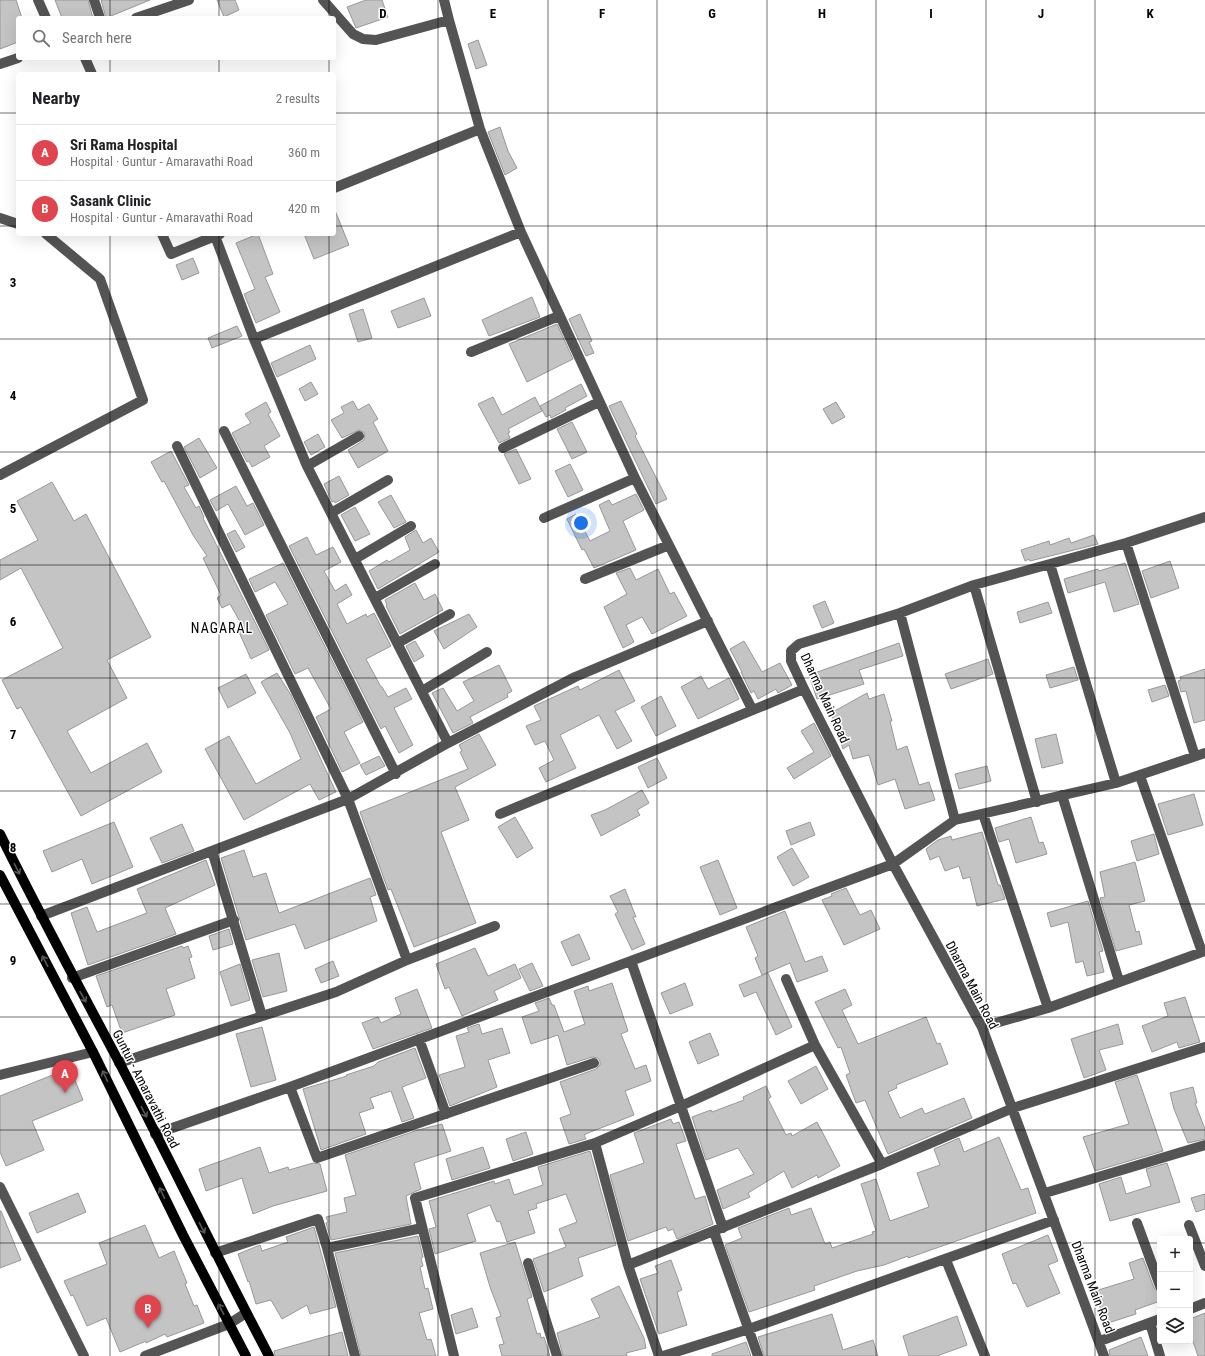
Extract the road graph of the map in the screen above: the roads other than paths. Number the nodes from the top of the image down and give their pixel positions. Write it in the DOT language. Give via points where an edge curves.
graph roads {
  1 [pos="38,0"];
  2 [pos="94,0"];
  3 [pos="189,0"];
  4 [pos="324,0"];
  5 [pos="444,0"];
  6 [pos="45,16"];
  7 [pos="99,16"];
  8 [pos="142,16"];
  9 [pos="449,20"];
  10 [pos="16,59"];
  11 [pos="86,60"];
  12 [pos="0,64"];
  13 [pos="91,72"];
  14 [pos="480,129"];
  15 [pos="336,187"];
  16 [pos="0,218"];
  17 [pos="16,223"];
  18 [pos="521,232"];
  19 [pos="48,236"];
  20 [pos="163,236"];
  21 [pos="216,236"];
  22 [pos="218,236"];
  23 [pos="559,316"];
  24 [pos="254,339"];
  25 [pos="472,352"];
  26 [pos="599,402"];
  27 [pos="224,432"];
  28 [pos="359,436"];
  29 [pos="177,446"];
  30 [pos="503,448"];
  31 [pos="307,466"];
  32 [pos="0,475"];
  33 [pos="635,478"];
  34 [pos="388,480"];
  35 [pos="331,513"];
  36 [pos="1205,517"];
  37 [pos="544,518"];
  38 [pos="411,526"];
  39 [pos="1126,542"];
  40 [pos="669,545"];
  41 [pos="356,559"];
  42 [pos="435,564"];
  43 [pos="1050,564"];
  44 [pos="585,579"];
  45 [pos="974,585"];
  46 [pos="375,598"];
  47 [pos="450,614"];
  48 [pos="900,614"];
  49 [pos="708,621"];
  50 [pos="398,643"];
  51 [pos="487,652"];
  52 [pos="804,689"];
  53 [pos="422,691"];
  54 [pos="752,710"];
  55 [pos="448,743"];
  56 [pos="1200,755"];
  57 [pos="396,774"];
  58 [pos="1140,776"];
  59 [pos="1116,783"];
  60 [pos="1062,795"];
  61 [pos="348,799"];
  62 [pos="1037,802"];
  63 [pos="500,814"];
  64 [pos="983,814"];
  65 [pos="955,820"];
  66 [pos="0,834"];
  67 [pos="212,851"];
  68 [pos="893,864"];
  69 [pos="0,875"];
  70 [pos="41,916"];
  71 [pos="234,920"];
  72 [pos="495,926"];
  73 [pos="1204,951"];
  74 [pos="407,960"];
  75 [pos="631,961"];
  76 [pos="72,978"];
  77 [pos="786,979"];
  78 [pos="1119,981"];
  79 [pos="1048,1008"];
  80 [pos="262,1016"];
  81 [pos="982,1027"];
  82 [pos="419,1039"];
  83 [pos="815,1045"];
  84 [pos="1205,1047"];
  85 [pos="93,1052"];
  86 [pos="119,1063"];
  87 [pos="594,1063"];
  88 [pos="0,1075"];
  89 [pos="290,1087"];
  90 [pos="681,1106"];
  91 [pos="1013,1108"];
  92 [pos="446,1114"];
  93 [pos="155,1134"];
  94 [pos="595,1143"];
  95 [pos="1205,1145"];
  96 [pos="882,1164"];
  97 [pos="0,1187"];
  98 [pos="1045,1194"];
  99 [pos="1054,1220"];
  100 [pos="1137,1223"];
  101 [pos="1189,1225"];
  102 [pos="422,1228"];
  103 [pos="718,1230"];
  104 [pos="327,1248"];
  105 [pos="215,1253"];
  106 [pos="946,1260"];
  107 [pos="528,1263"];
  108 [pos="628,1266"];
  109 [pos="1205,1266"];
  110 [pos="1157,1278"];
  111 [pos="1205,1303"];
  112 [pos="1192,1308"];
  113 [pos="246,1313"];
  114 [pos="1157,1321"];
  115 [pos="1150,1323"];
  116 [pos="229,1324"];
  117 [pos="749,1329"];
  118 [pos="1100,1341"];
  119 [pos="981,1355"];
  120 [pos="84,1356"];
  121 [pos="145,1356"];
  122 [pos="246,1356"];
  123 [pos="269,1356"];
  124 [pos="355,1356"];
  125 [pos="454,1356"];
  126 [pos="557,1356"];
  127 [pos="659,1356"];
  128 [pos="663,1356"];
  129 [pos="758,1356"];
  130 [pos="1104,1356"];
  131 [pos="1160,1356"];
  1 -- 6 [label="street"];
  2 -- 7 [label="street"];
  3 -- 8 [label="street"];
  4 -- 9 [label="street" via="353,34 363,39 376,40"];
  5 -- 9 [label="street"];
  9 -- 14 [label="street"];
  10 -- 12 [label="street"];
  11 -- 13 [label="street"];
  14 -- 15 [label="street"];
  14 -- 18 [label="street"];
  16 -- 17 [label="street"];
  18 -- 23 [label="street"];
  18 -- 24 [label="street"];
  19 -- 32 [label="street" via="100,279 143,400"];
  20 -- 21 [label="street" via="171,254"];
  22 -- 24 [label="street"];
  23 -- 25 [label="street"];
  23 -- 26 [label="street"];
  24 -- 31 [label="street"];
  26 -- 30 [label="street"];
  26 -- 33 [label="street"];
  27 -- 57 [label="street"];
  28 -- 31 [label="street"];
  29 -- 61 [label="street"];
  31 -- 35 [label="street"];
  33 -- 37 [label="street"];
  33 -- 40 [label="street"];
  34 -- 35 [label="street"];
  35 -- 41 [label="street"];
  36 -- 39 [label="street"];
  38 -- 41 [label="street"];
  39 -- 43 [label="street"];
  39 -- 56 [label="street"];
  40 -- 44 [label="street"];
  40 -- 49 [label="street"];
  41 -- 46 [label="street"];
  42 -- 46 [label="street"];
  43 -- 45 [label="street"];
  43 -- 59 [label="street"];
  45 -- 48 [label="street"];
  45 -- 62 [label="street"];
  46 -- 50 [label="street"];
  47 -- 50 [label="street"];
  48 -- 52 [label="street, Dharma Main Road" via="799,644 791,651 790,656"];
  48 -- 65 [label="street"];
  49 -- 54 [label="street"];
  49 -- 55 [label="street" via="575,677"];
  50 -- 53 [label="street"];
  51 -- 53 [label="street"];
  52 -- 54 [label="street"];
  52 -- 68 [label="street, Dharma Main Road"];
  53 -- 55 [label="street"];
  54 -- 63 [label="street"];
  55 -- 57 [label="street"];
  56 -- 58 [label="street"];
  57 -- 61 [label="street"];
  58 -- 59 [label="street"];
  58 -- 73 [label="street"];
  59 -- 60 [label="street"];
  60 -- 62 [label="street"];
  60 -- 78 [label="street"];
  61 -- 67 [label="street"];
  61 -- 74 [label="street"];
  62 -- 64 [label="street"];
  64 -- 65 [label="street"];
  64 -- 79 [label="street"];
  65 -- 68 [label="street"];
  66 -- 70 [label="main road, Guntur - Amaravathi Road, one-way"];
  67 -- 70 [label="street"];
  67 -- 71 [label="street"];
  68 -- 75 [label="street"];
  68 -- 81 [label="street, Dharma Main Road"];
  85 -- 69 [label="main road, one-way"];
  70 -- 76 [label="main road, Guntur - Amaravathi Road"];
  71 -- 76 [label="street"];
  71 -- 80 [label="street"];
  72 -- 74 [label="street"];
  73 -- 78 [label="street"];
  74 -- 80 [label="street" via="336,992"];
  75 -- 82 [label="street"];
  75 -- 90 [label="street"];
  76 -- 86 [label="main road, Guntur - Amaravathi Road, one-way"];
  77 -- 83 [label="street"];
  78 -- 79 [label="street"];
  79 -- 81 [label="street"];
  80 -- 86 [label="street"];
  81 -- 91 [label="street, Dharma Main Road"];
  82 -- 89 [label="street"];
  82 -- 92 [label="street"];
  83 -- 90 [label="street"];
  83 -- 96 [label="street"];
  84 -- 91 [label="street"];
  85 -- 88 [label="street"];
  116 -- 85 [label="main road, one-way"];
  86 -- 93 [label="main road, Guntur - Amaravathi Road, one-way"];
  87 -- 92 [label="street"];
  89 -- 92 [label="street" via="316,1158"];
  89 -- 93 [label="street"];
  90 -- 94 [label="street"];
  90 -- 103 [label="street"];
  91 -- 96 [label="street"];
  91 -- 98 [label="street, Dharma Main Road"];
  93 -- 105 [label="main road, Guntur - Amaravathi Road, one-way"];
  94 -- 102 [label="street" via="415,1198"];
  94 -- 108 [label="street"];
  95 -- 98 [label="street"];
  96 -- 103 [label="street"];
  97 -- 120 [label="street"];
  98 -- 99 [label="street, Dharma Main Road"];
  99 -- 106 [label="street"];
  99 -- 118 [label="street, Dharma Main Road"];
  100 -- 110 [label="street"];
  101 -- 109 [label="street"];
  102 -- 104 [label="street"];
  102 -- 125 [label="street"];
  103 -- 108 [label="street"];
  103 -- 117 [label="street"];
  104 -- 105 [label="street" via="318,1219"];
  104 -- 124 [label="street"];
  105 -- 113 [label="main road, Guntur - Amaravathi Road"];
  106 -- 117 [label="street"];
  106 -- 119 [label="street"];
  107 -- 126 [label="street"];
  108 -- 127 [label="street"];
  111 -- 112 [label="street"];
  113 -- 116 [label="street"];
  113 -- 123 [label="main road, Guntur - Amaravathi Road"];
  114 -- 115 [label="street"];
  115 -- 118 [label="street"];
  115 -- 131 [label="street"];
  116 -- 121 [label="street"];
  116 -- 122 [label="main road"];
  117 -- 128 [label="street"];
  117 -- 129 [label="street"];
  118 -- 130 [label="street, Dharma Main Road"];
}
